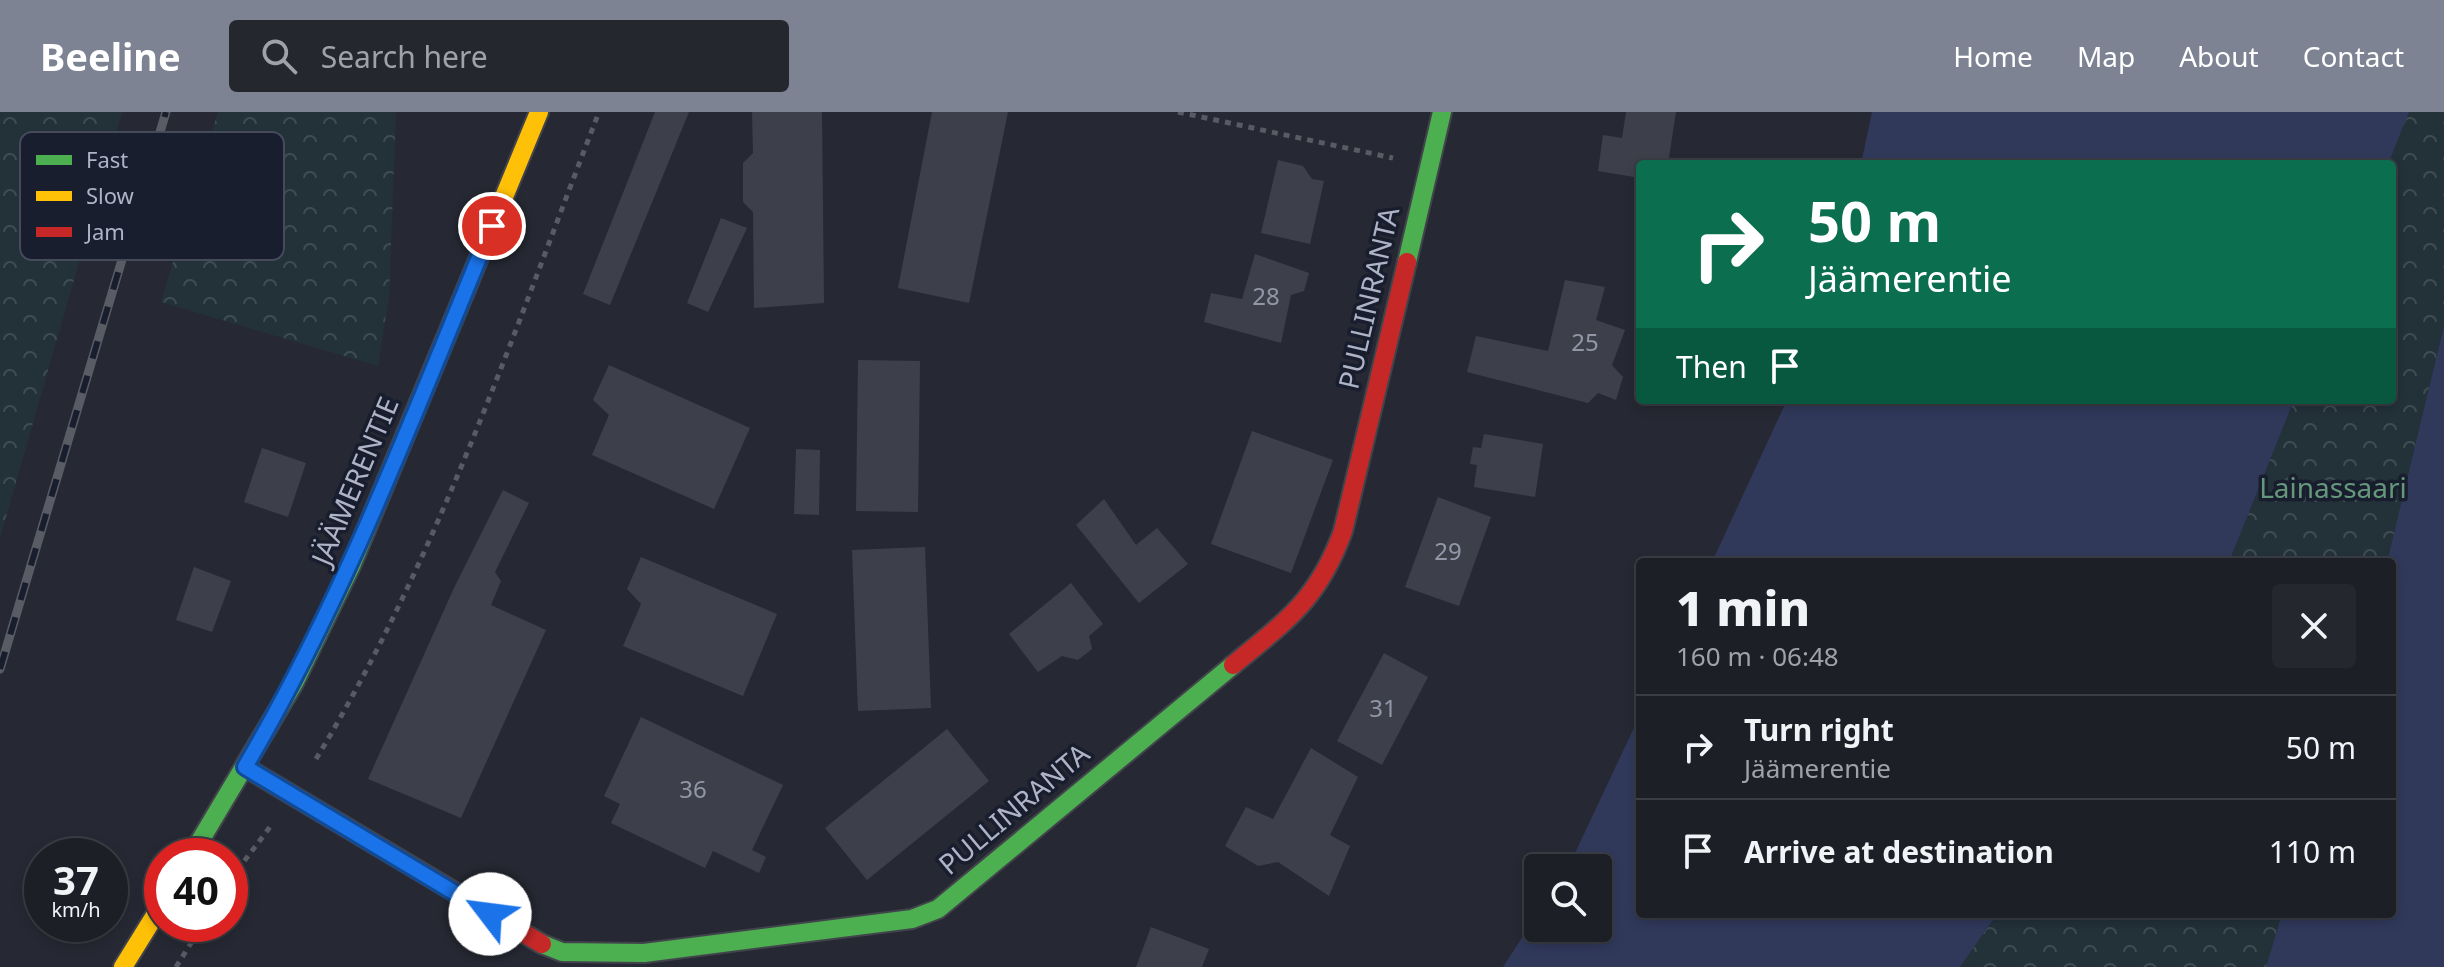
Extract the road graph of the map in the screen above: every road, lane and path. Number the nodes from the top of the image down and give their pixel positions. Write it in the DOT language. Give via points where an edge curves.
graph roads {
  1 [pos="539,112"];
  2 [pos="599,112"];
  3 [pos="1178,112"];
  4 [pos="1442,112"];
  5 [pos="1429,165"];
  6 [pos="245,767"];
  7 [pos="295,794"];
  8 [pos="202,838"];
  9 [pos="248,856"];
  10 [pos="144,933"];
  11 [pos="192,942"];
  12 [pos="123,967"];
  13 [pos="176,967"];
  1 -- 6 [label="street, JÄÄMERENTIE" via="351,566 294,683"];
  2 -- 7 [label="path" via="419,566 361,686"];
  3 -- 5 [label="path"];
  4 -- 5 [label="street, PULLINRANTA"];
  5 -- 7 [label="street, PULLINRANTA" via="1343,531 1326,580 1277,628 938,909 912,919 644,953 562,952 316,812"];
  6 -- 7 [label="street, PULLINRANTA"];
  6 -- 8 [label="street, JÄÄMERENTIE"];
  7 -- 9 [label="path"];
  10 -- 12 [label="street"];
  11 -- 13 [label="path"];
}
